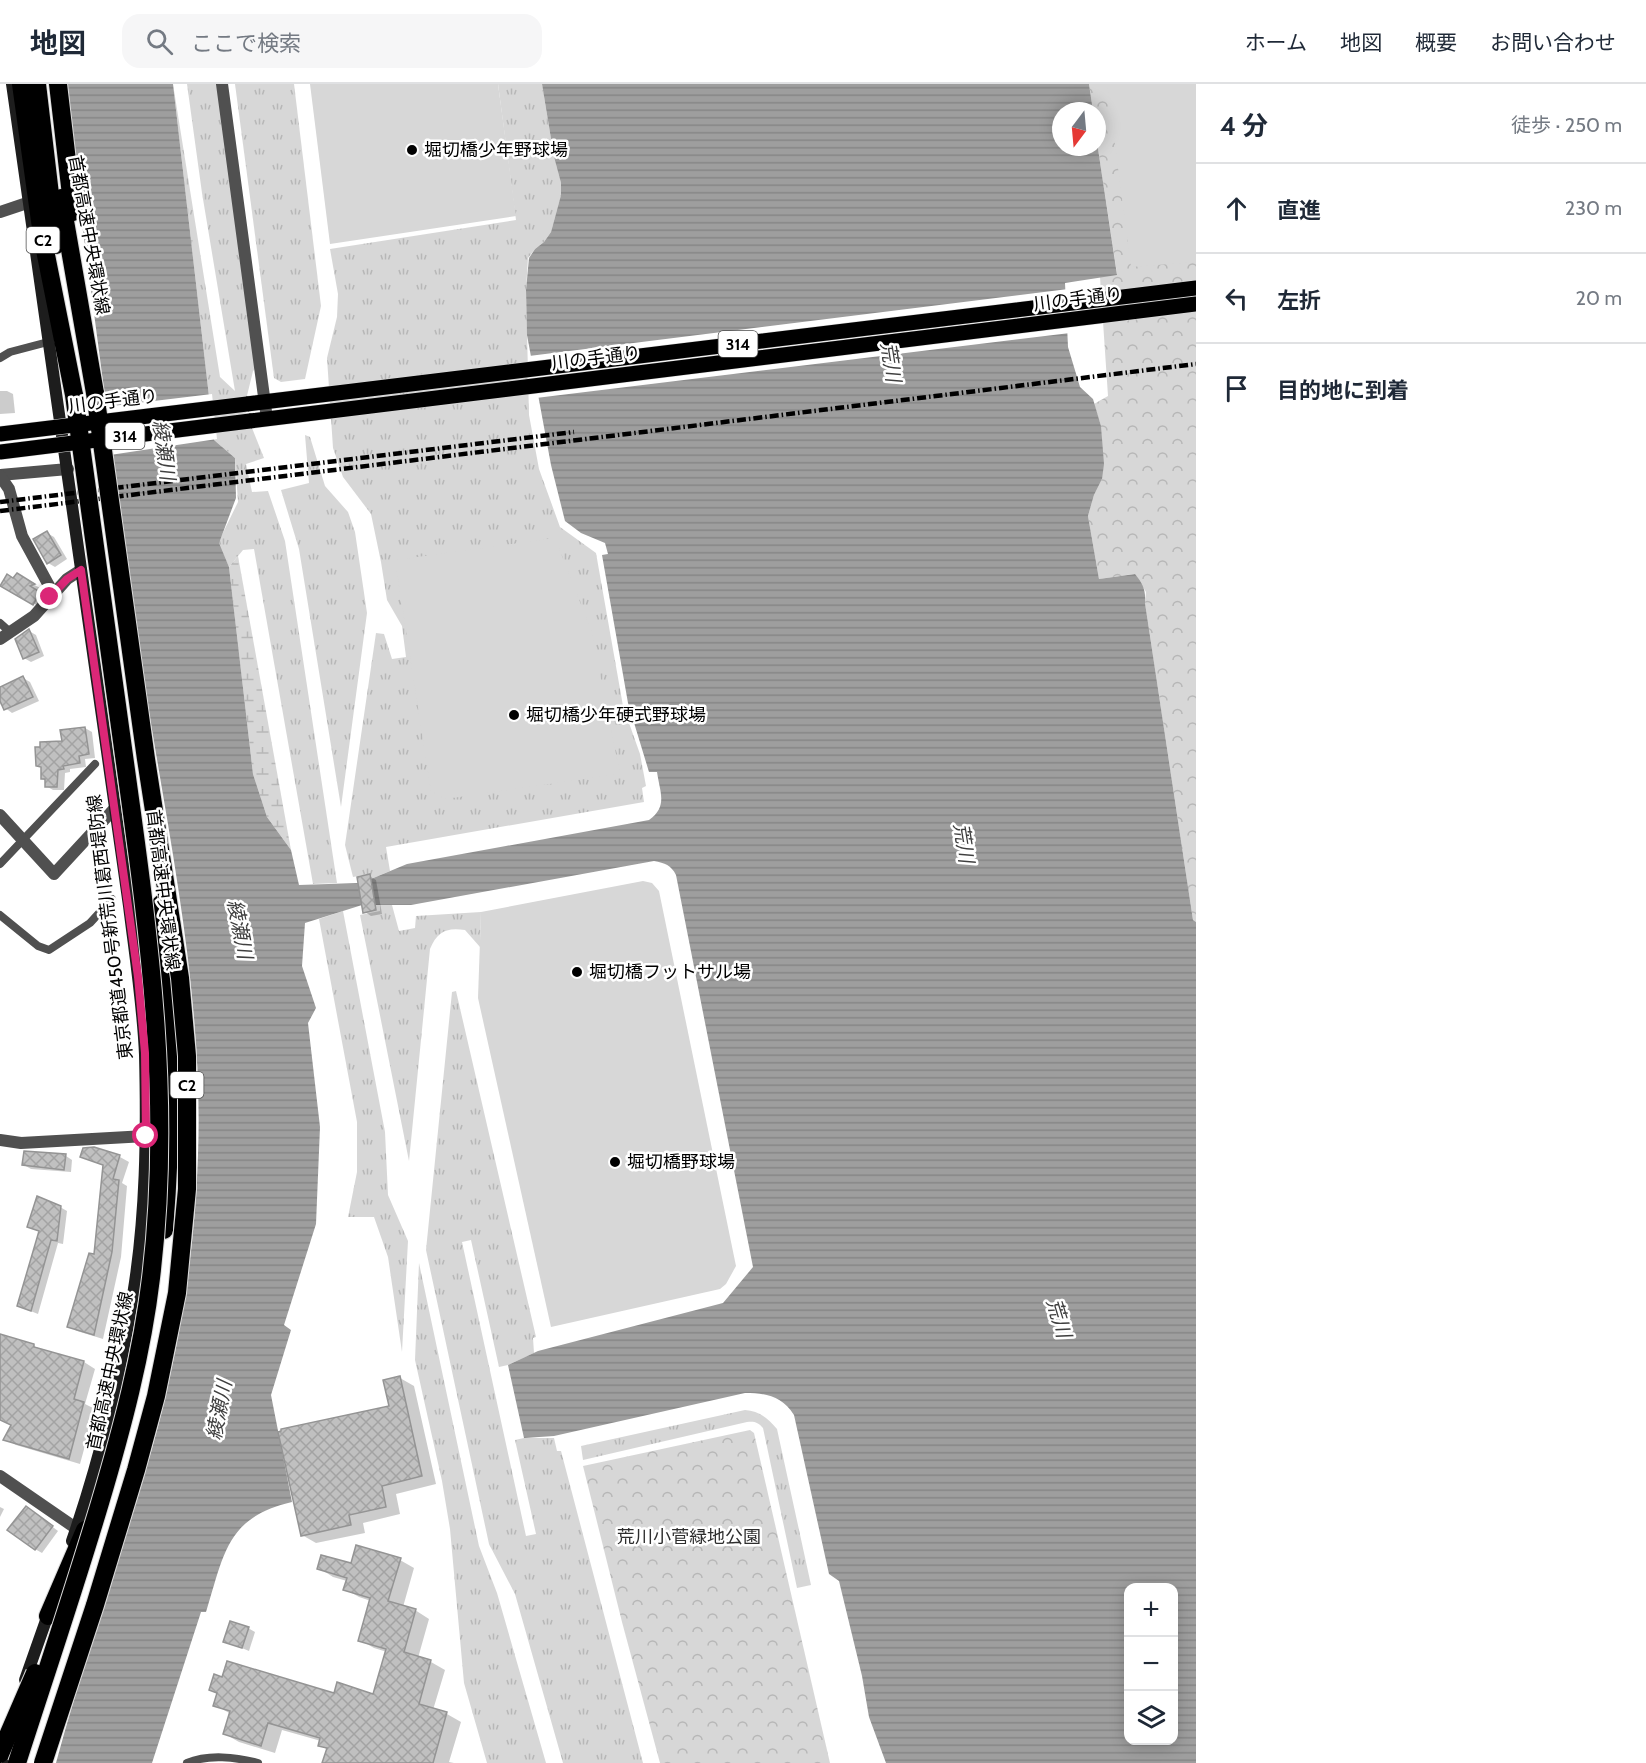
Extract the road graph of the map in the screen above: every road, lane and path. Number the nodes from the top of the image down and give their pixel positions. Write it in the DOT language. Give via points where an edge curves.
graph roads {
  1 [pos="12,84"];
  2 [pos="21,84"];
  3 [pos="37,84"];
  4 [pos="42,84"];
  5 [pos="58,84"];
  6 [pos="222,84"];
  7 [pos="27,202"];
  8 [pos="0,212"];
  9 [pos="1196,288"];
  10 [pos="1196,304"];
  11 [pos="48,342"];
  12 [pos="0,357"];
  13 [pos="95,393"];
  14 [pos="74,395"];
  15 [pos="272,401"];
  16 [pos="275,418"];
  17 [pos="0,434"];
  18 [pos="0,452"];
  19 [pos="68,469"];
  20 [pos="0,476"];
  21 [pos="81,570"];
  22 [pos="53,593"];
  23 [pos="3,631"];
  24 [pos="146,759"];
  25 [pos="95,764"];
  26 [pos="115,808"];
  27 [pos="0,815"];
  28 [pos="23,840"];
  29 [pos="0,864"];
  30 [pos="112,899"];
  31 [pos="0,915"];
  32 [pos="146,1136"];
  33 [pos="0,1140"];
  34 [pos="0,1476"];
  35 [pos="77,1528"];
  36 [pos="88,1544"];
  37 [pos="48,1616"];
  38 [pos="21,1694"];
  39 [pos="0,1739"];
  40 [pos="0,1754"];
  41 [pos="8,1763"];
  42 [pos="17,1763"];
  43 [pos="43,1763"];
  44 [pos="187,1763"];
  45 [pos="258,1763"];
  1 -- 7 [label="main road, 東京都道450号新荒川葛西堤防線"];
  2 -- 14 [label="highway, 首都高速中央環状線 / C2" via="42,235"];
  3 -- 14 [label="highway"];
  4 -- 13 [label="highway, 首都高速中央環状線 / C2"];
  5 -- 13 [label="highway, 首都高速中央環状線 / C2"];
  6 -- 15 [label="street"];
  7 -- 8 [label="street"];
  7 -- 11 [label="main road, 東京都道450号新荒川葛西堤防線"];
  9 -- 15 [label="main road, 川の手通り / 314"];
  10 -- 16 [label="main road, 川の手通り / 314"];
  11 -- 12 [label="lane"];
  11 -- 19 [label="main road, 東京都道450号新荒川葛西堤防線"];
  13 -- 24 [label="highway, 首都高速中央環状線 / C2, bridge"];
  14 -- 36 [label="highway, 首都高速中央環状線 / C2, bridge" via="153,977 160,1129 151,1280 136,1369"];
  15 -- 16 [label="street"];
  15 -- 17 [label="main road, 川の手通り / 314, bridge"];
  16 -- 18 [label="main road, 川の手通り / 314, bridge"];
  19 -- 20 [label="street"];
  19 -- 21 [label="main road, 東京都道450号新荒川葛西堤防線"];
  20 -- 22 [label="street" via="9,489 22,536"];
  21 -- 22 [label="street"];
  21 -- 26 [label="main road, 東京都道450号新荒川葛西堤防線"];
  22 -- 23 [label="street" via="34,616"];
  24 -- 37 [label="highway, bridge" via="167,982 170,1085 170,1165 158,1282 145,1357 127,1419 92,1515"];
  24 -- 43 [label="highway, 首都高速中央環状線 / C2, bridge" via="179,966 187,1056 187,1177 182,1251 169,1342 136,1470"];
  25 -- 28 [label="lane"];
  26 -- 28 [label="street" via="54,874"];
  26 -- 32 [label="main road, 東京都道450号新荒川葛西堤防線" via="138,977 145,1053"];
  27 -- 28 [label="street"];
  28 -- 29 [label="lane"];
  30 -- 31 [label="lane" via="90,923 49,950 38,946"];
  32 -- 33 [label="street" via="21,1143"];
  32 -- 35 [label="main road, 東京都道450号新荒川葛西堤防線" via="133,1294 119,1370"];
  34 -- 35 [label="street"];
  35 -- 37 [label="main road, 東京都道450号新荒川葛西堤防線"];
  36 -- 40 [label="highway, bridge"];
  36 -- 42 [label="highway, 首都高速中央環状線 / C2, bridge"];
  37 -- 38 [label="main road, 東京都道450号新荒川葛西堤防線"];
  38 -- 39 [label="main road"];
  38 -- 41 [label="main road"];
  44 -- 45 [label="lane" via="224,1757"];
}
